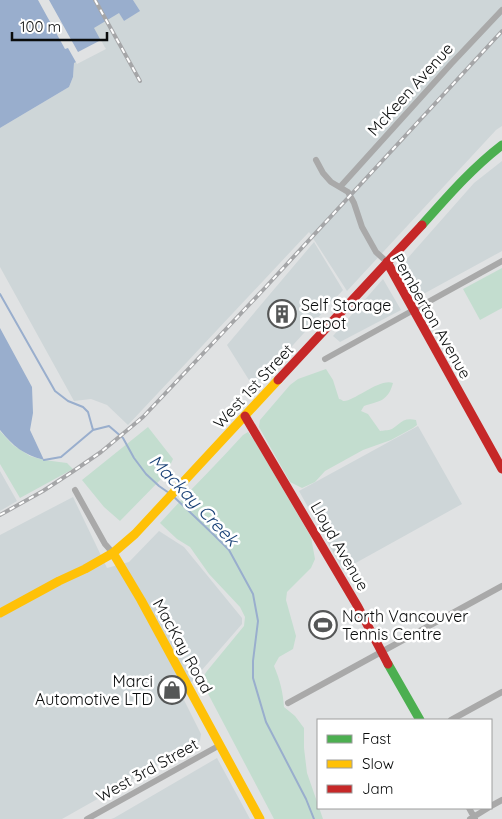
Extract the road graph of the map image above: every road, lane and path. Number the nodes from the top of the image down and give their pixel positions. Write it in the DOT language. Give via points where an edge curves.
graph roads {
  1 [pos="502,10"];
  2 [pos="502,145"];
  3 [pos="316,160"];
  4 [pos="340,188"];
  5 [pos="502,261"];
  6 [pos="387,262"];
  7 [pos="414,309"];
  8 [pos="325,359"];
  9 [pos="245,416"];
  10 [pos="502,469"];
  11 [pos="75,490"];
  12 [pos="113,553"];
  13 [pos="502,586"];
  14 [pos="0,614"];
  15 [pos="382,652"];
  16 [pos="502,692"];
  17 [pos="288,703"];
  18 [pos="419,719"];
  19 [pos="453,719"];
  20 [pos="220,745"];
  21 [pos="486,809"];
  22 [pos="473,818"];
  23 [pos="86,819"];
  24 [pos="260,819"];
  1 -- 4 [label="street, McKeen Avenue"];
  2 -- 6 [label="street, West 1st Street" via="462,181"];
  3 -- 4 [label="street, Pemberton Avenue" via="323,173"];
  4 -- 6 [label="street, Pemberton Avenue" via="348,192 362,227 376,252"];
  5 -- 7 [label="street"];
  6 -- 7 [label="street, Pemberton Avenue"];
  6 -- 9 [label="street, West 1st Street"];
  7 -- 8 [label="street"];
  7 -- 10 [label="street, Pemberton Avenue"];
  9 -- 12 [label="street, West 1st Street" via="141,529"];
  9 -- 15 [label="street, Lloyd Avenue"];
  11 -- 12 [label="street, MacKay Road"];
  12 -- 14 [label="street, West 1st Street"];
  12 -- 20 [label="street, MacKay Road"];
  13 -- 15 [label="street"];
  15 -- 17 [label="street"];
  15 -- 18 [label="street, Lloyd Avenue"];
  16 -- 19 [label="street"];
  20 -- 23 [label="street, West 3rd Street"];
  20 -- 24 [label="street, MacKay Road"];
  21 -- 22 [label="street"];
}
